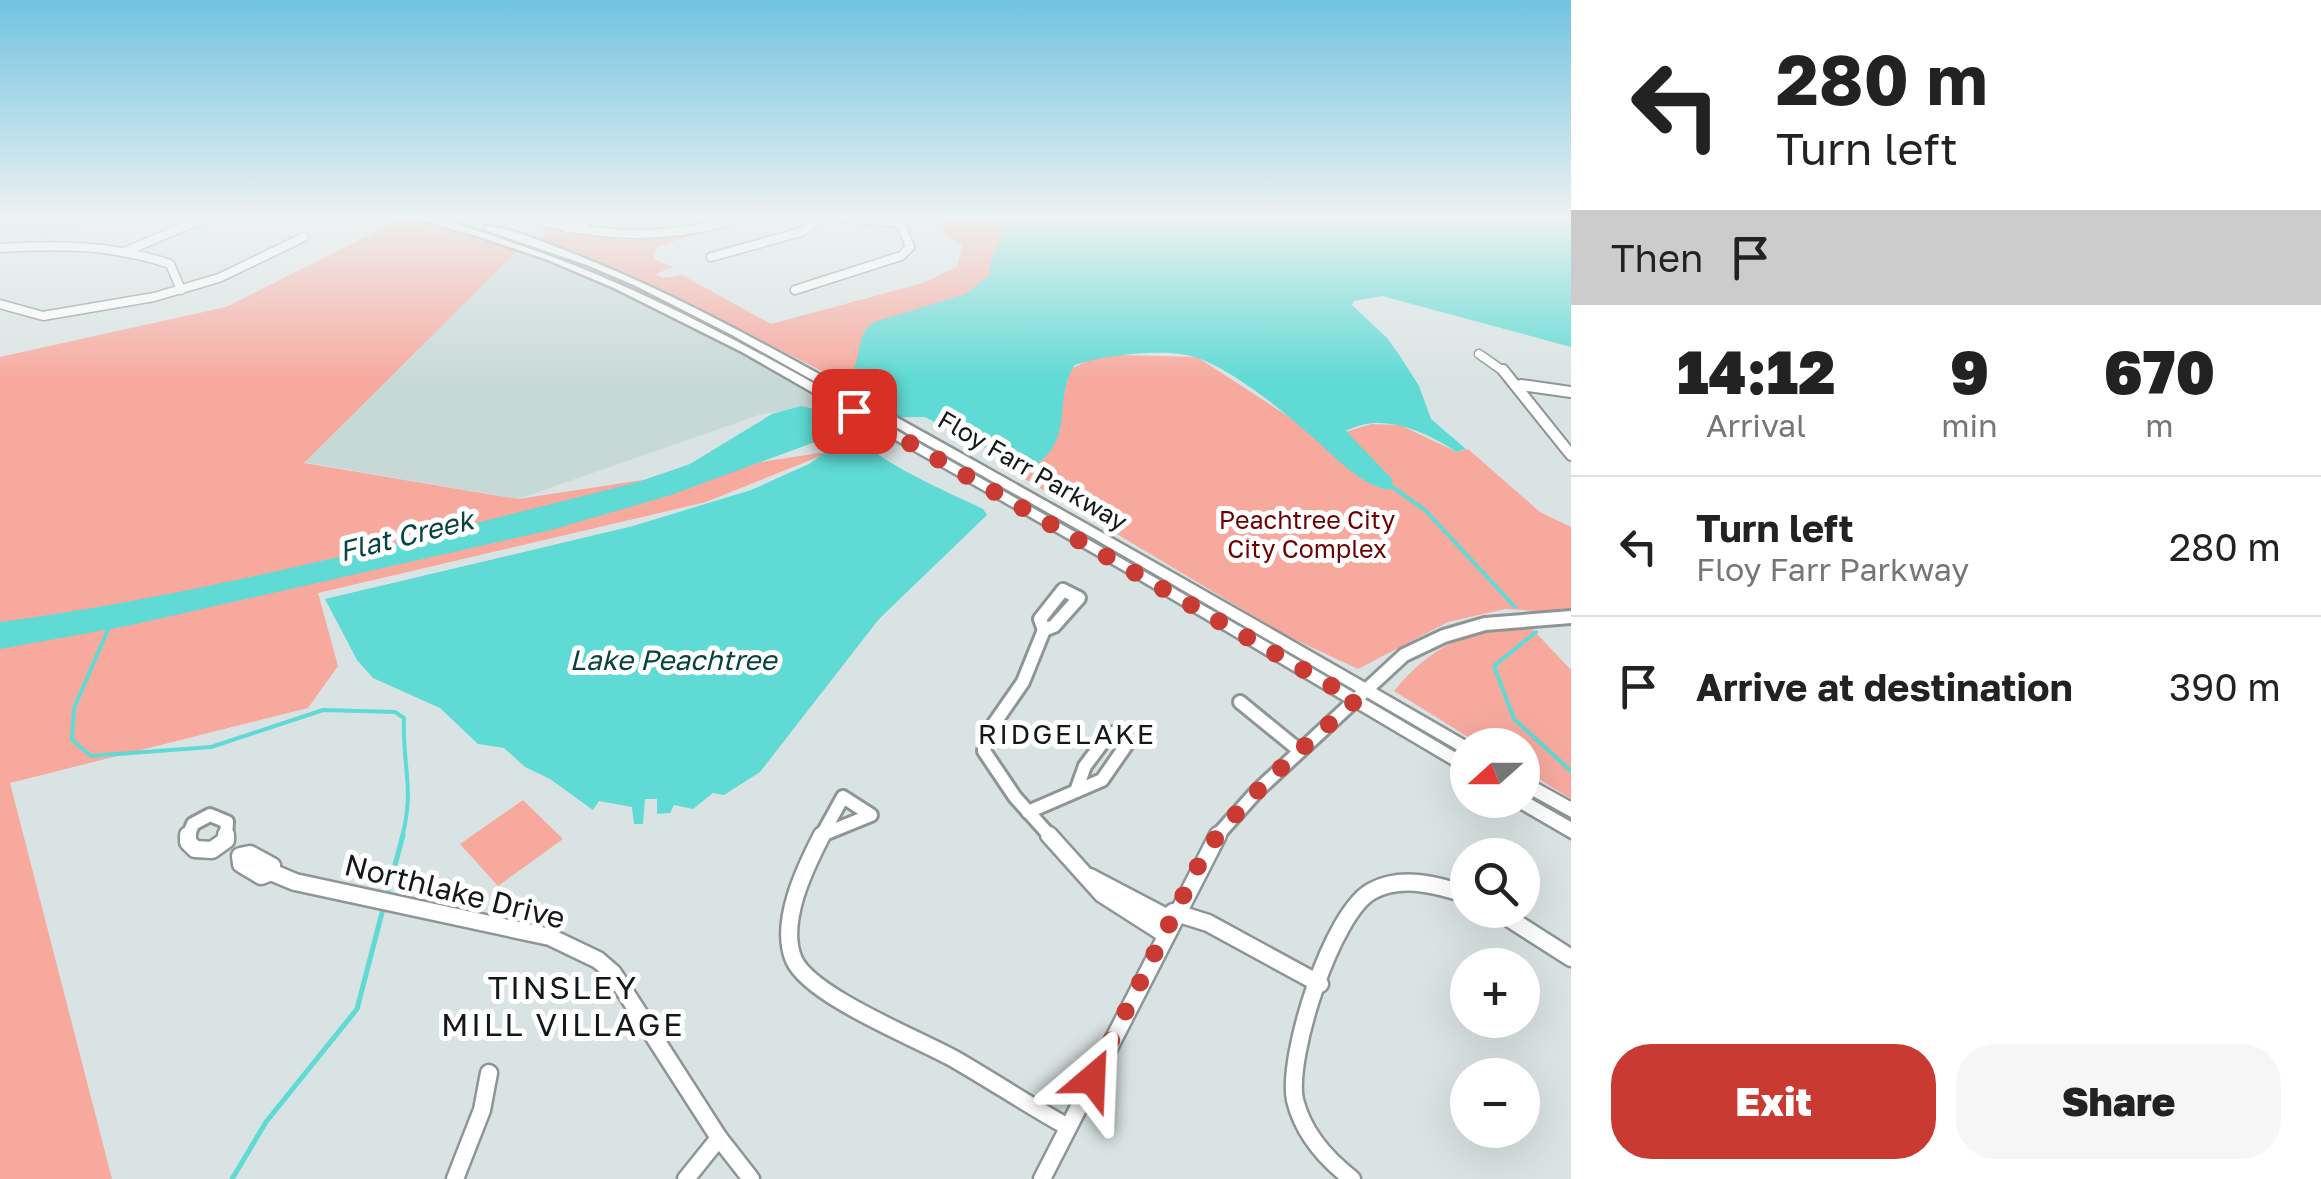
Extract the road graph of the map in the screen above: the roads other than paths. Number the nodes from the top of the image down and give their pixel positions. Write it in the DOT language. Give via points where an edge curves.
graph roads {
  1 [pos="173,272"];
  2 [pos="232,272"];
  3 [pos="582,272"];
  4 [pos="612,272"];
  5 [pos="851,272"];
  6 [pos="181,290"];
  7 [pos="795,290"];
  8 [pos="0,304"];
  9 [pos="1479,354"];
  10 [pos="1521,385"];
  11 [pos="830,391"];
  12 [pos="1571,392"];
  13 [pos="891,425"];
  14 [pos="1571,454"];
  15 [pos="1571,617"];
  16 [pos="1044,630"];
  17 [pos="1361,696"];
  18 [pos="1240,702"];
  19 [pos="1450,741"];
  20 [pos="1300,751"];
  21 [pos="1450,756"];
  22 [pos="1076,791"];
  23 [pos="1540,792"];
  24 [pos="1571,810"];
  25 [pos="1028,812"];
  26 [pos="1540,812"];
  27 [pos="1571,831"];
  28 [pos="820,836"];
  29 [pos="222,845"];
  30 [pos="1450,891"];
  31 [pos="1169,921"];
  32 [pos="1524,928"];
  33 [pos="1571,958"];
  34 [pos="1320,984"];
  35 [pos="489,1074"];
  36 [pos="1068,1128"];
  37 [pos="719,1138"];
  38 [pos="455,1179"];
  39 [pos="686,1179"];
  40 [pos="751,1179"];
  41 [pos="1042,1179"];
  42 [pos="1352,1179"];
  1 -- 6 [label="street"];
  2 -- 6 [label="street"];
  3 -- 11 [label="main road, Floy Farr Parkway"];
  4 -- 11 [label="main road, Floy Farr Parkway" via="657,290"];
  5 -- 7 [label="street"];
  6 -- 8 [label="street" via="58,316"];
  9 -- 10 [label="street"];
  10 -- 12 [label="street"];
  10 -- 14 [label="street"];
  11 -- 13 [label="main road, Floy Farr Parkway"];
  13 -- 17 [label="main road, Floy Farr Parkway"];
  15 -- 17 [label="street" via="1481,622 1440,635 1404,655"];
  16 -- 25 [label="street" via="1023,682 984,739 994,770"];
  17 -- 19 [label="main road, Floy Farr Parkway"];
  17 -- 20 [label="street"];
  17 -- 21 [label="main road, Floy Farr Parkway"];
  18 -- 20 [label="street"];
  20 -- 31 [label="street" via="1226,824"];
  22 -- 25 [label="street"];
  23 -- 24 [label="main road"];
  25 -- 31 [label="street" via="1102,894"];
  26 -- 27 [label="main road"];
  28 -- 36 [label="street" via="794,912 790,948 800,970"];
  29 -- 37 [label="street, Northlake Drive" via="295,882 550,937 598,960 628,991"];
  30 -- 34 [label="street" via="1424,884 1367,894 1345,919"];
  31 -- 34 [label="street" via="1208,923"];
  31 -- 36 [label="street"];
  32 -- 33 [label="street"];
  34 -- 42 [label="street" via="1292,1084 1298,1114 1334,1166"];
  35 -- 38 [label="street"];
  36 -- 41 [label="street"];
  37 -- 39 [label="street"];
  37 -- 40 [label="street, Northlake Drive"];
}
